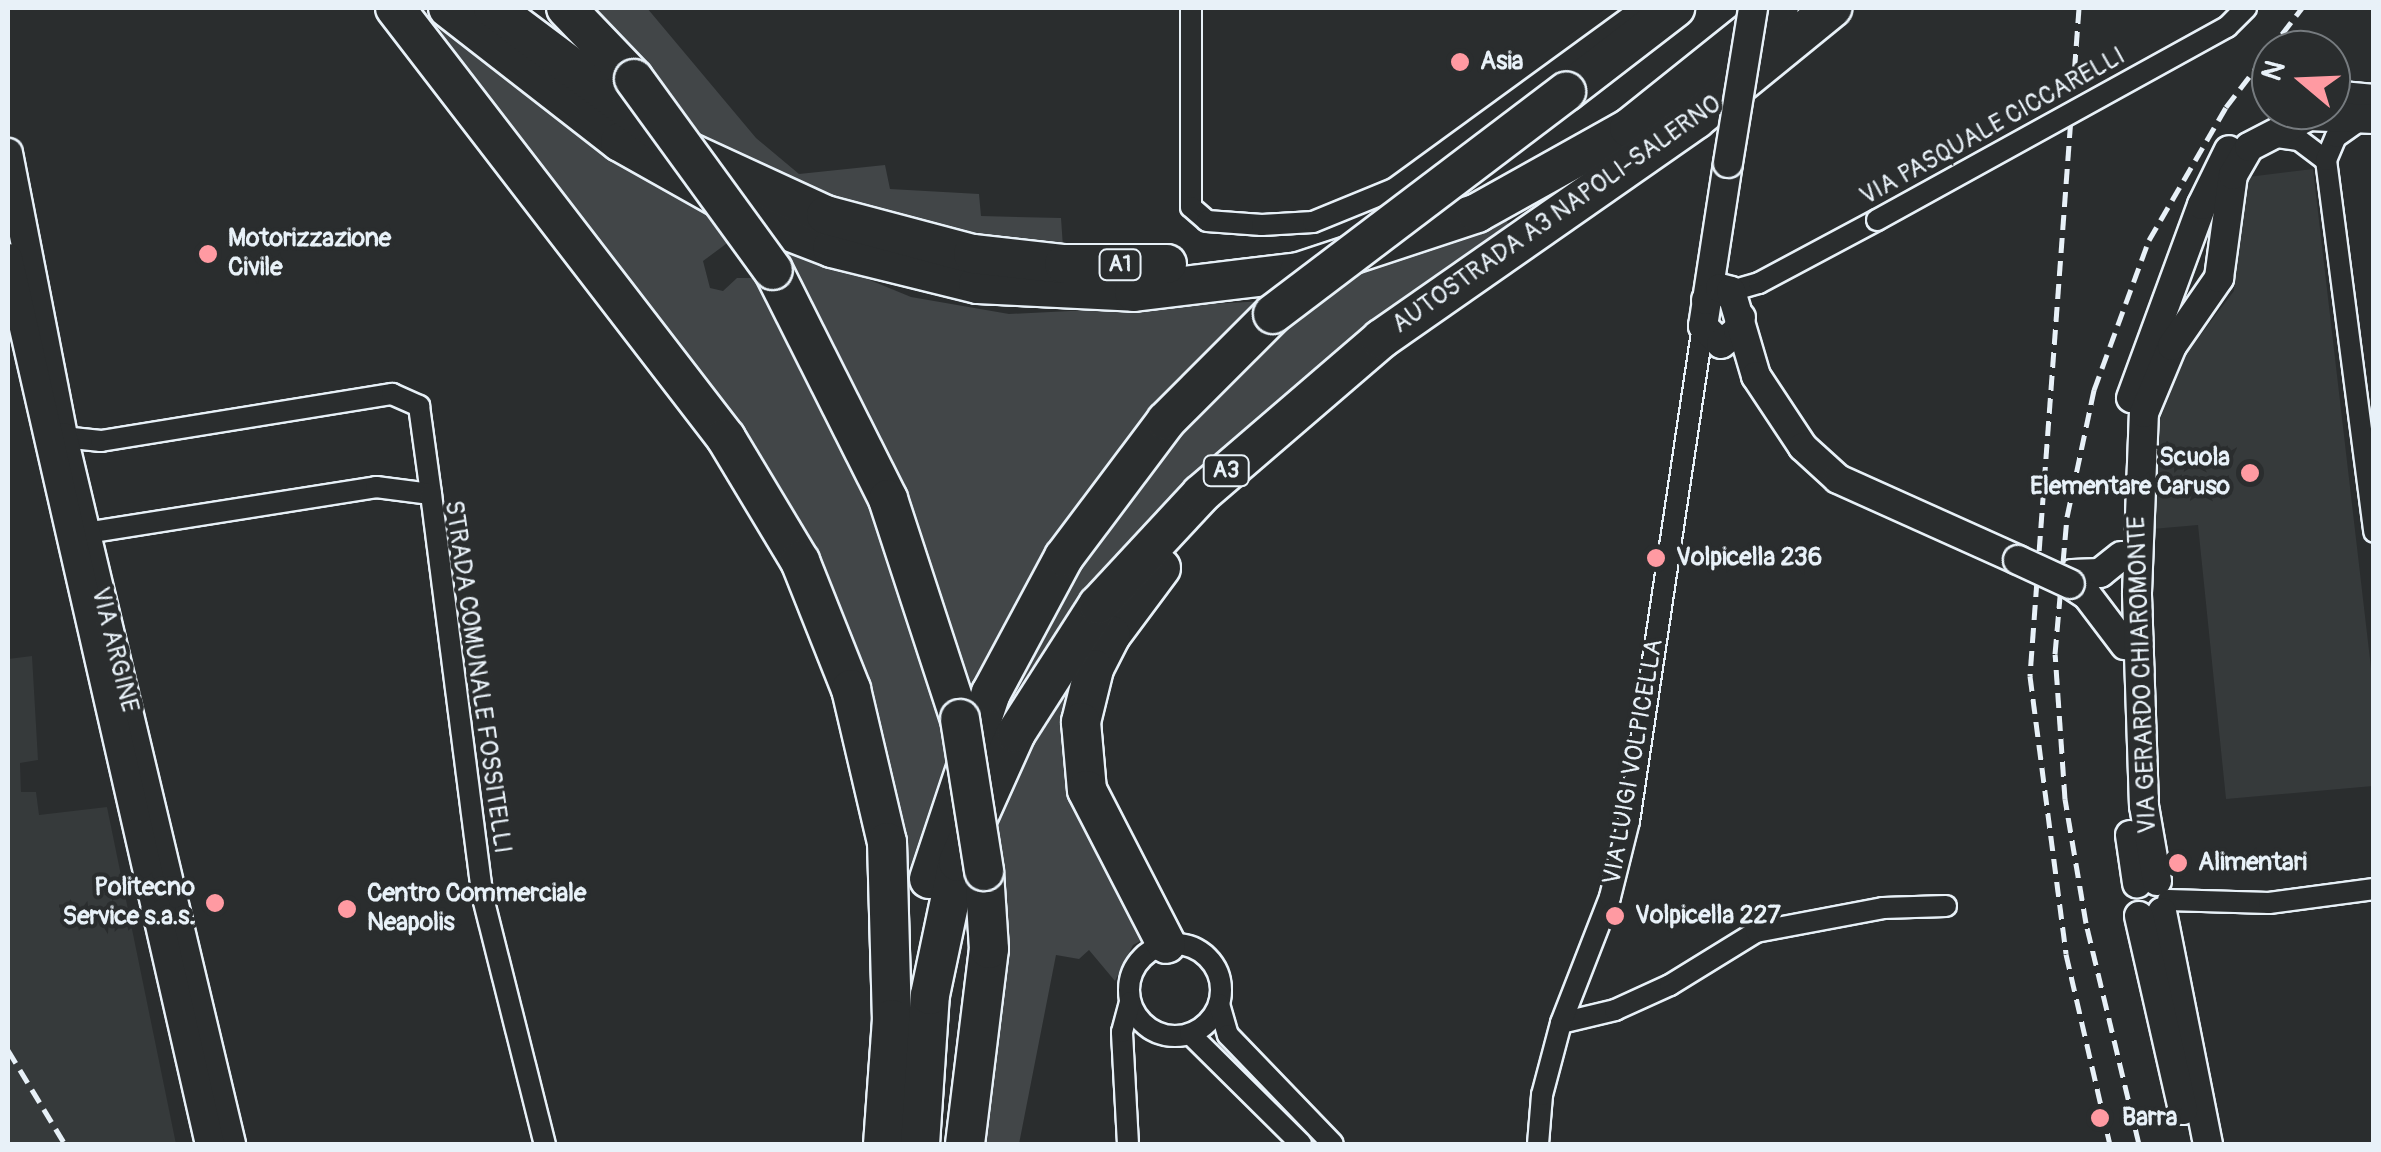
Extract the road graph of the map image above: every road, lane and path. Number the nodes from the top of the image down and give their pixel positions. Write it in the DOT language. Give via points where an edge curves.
graph roads {
  1 [pos="395,8"];
  2 [pos="448,8"];
  3 [pos="492,8"];
  4 [pos="566,8"];
  5 [pos="1190,8"];
  6 [pos="1642,8"];
  7 [pos="1675,8"];
  8 [pos="1750,8"];
  9 [pos="1779,8"];
  10 [pos="1832,8"];
  11 [pos="2246,8"];
  12 [pos="2370,112"];
  13 [pos="2258,130"];
  14 [pos="2265,130"];
  15 [pos="2282,130"];
  16 [pos="8,153"];
  17 [pos="2326,160"];
  18 [pos="1550,218"];
  19 [pos="8,258"];
  20 [pos="2177,274"];
  21 [pos="2212,294"];
  22 [pos="1723,315"];
  23 [pos="63,437"];
  24 [pos="431,494"];
  25 [pos="2374,532"];
  26 [pos="86,533"];
  27 [pos="2093,585"];
  28 [pos="2374,890"];
  29 [pos="2152,898"];
  30 [pos="1946,906"];
  31 [pos="1166,944"];
  32 [pos="1130,1002"];
  33 [pos="1219,1004"];
  34 [pos="1561,1023"];
  35 [pos="1154,1030"];
  36 [pos="1190,1034"];
  37 [pos="1123,1056"];
  38 [pos="210,1144"];
  39 [pos="231,1144"];
  40 [pos="545,1144"];
  41 [pos="884,1144"];
  42 [pos="897,1144"];
  43 [pos="920,1144"];
  44 [pos="966,1144"];
  45 [pos="1128,1144"];
  46 [pos="1301,1144"];
  47 [pos="1333,1144"];
  48 [pos="1538,1144"];
  49 [pos="2190,1144"];
  50 [pos="2208,1144"];
  1 -- 41 [label="highway" via="726,438 800,560 852,690 887,842 892,1019"];
  2 -- 9 [label="highway, A1" via="620,142 757,219 851,254 978,284 1134,292 1299,272 1477,213 1629,128"];
  3 -- 8 [label="highway, A1" via="618,107 749,185 896,238 974,254 1139,266 1290,248 1374,230 1445,204 1637,95"];
  4 -- 44 [label="highway, bridge" via="634,79 773,270 888,500 960,719 984,871 988,949"];
  5 -- 6 [label="street" via="1191,207 1207,221 1262,224 1313,222 1394,189"];
  7 -- 42 [label="highway, bridge" via="1273,314 1201,381 1064,556 990,694 928,882"];
  8 -- 22 [label="street, VIA LUIGI VOLPICELLA, bridge" via="1715,251"];
  10 -- 18 [label="highway, AUTOSTRADA A3 NAPOLI-SALERNO / A3" via="1696,119"];
  11 -- 22 [label="street, VIA PASQUALE CICCARELLI, bridge" via="2226,27 1759,283"];
  12 -- 17 [label="street" via="2336,136"];
  13 -- 20 [label="street, VIA GERARDO CHIAROMONTE" via="2232,145"];
  14 -- 21 [label="street, VIA GERARDO CHIAROMONTE" via="2233,175"];
  15 -- 17 [label="street"];
  16 -- 23 [label="street, VIA ARGINE"];
  17 -- 25 [label="street"];
  18 -- 31 [label="highway" via="1233,483 1111,636 1094,669 1081,722 1087,790"];
  18 -- 43 [label="highway, AUTOSTRADA A3 NAPOLI-SALERNO / A3" via="1381,338 1248,450 1154,539 1052,670 1002,760 958,862 930,996"];
  19 -- 38 [label="street, VIA ARGINE"];
  20 -- 21 [label="street" via="2185,291"];
  20 -- 27 [label="street, VIA GERARDO CHIAROMONTE" via="2142,362 2123,436 2122,556"];
  21 -- 27 [label="street, VIA GERARDO CHIAROMONTE" via="2172,346 2144,412"];
  22 -- 27 [label="street, bridge" via="1803,447 1838,479 2018,560"];
  22 -- 34 [label="street, VIA LUIGI VOLPICELLA" via="1697,370 1629,821 1610,898"];
  23 -- 24 [label="street" via="101,441 392,394 420,406"];
  23 -- 26 [label="street, VIA ARGINE"];
  24 -- 26 [label="street, STRADA COMUNALE FOSSITELLI" via="376,488"];
  24 -- 40 [label="street, STRADA COMUNALE FOSSITELLI" via="482,898"];
  26 -- 39 [label="street, VIA ARGINE"];
  27 -- 29 [label="street, VIA GERARDO CHIAROMONTE" via="2144,806"];
  27 -- 29 [label="street, VIA GERARDO CHIAROMONTE" via="2125,646 2128,818"];
  28 -- 29 [label="street" via="2269,903"];
  29 -- 49 [label="street, VIA GERARDO CHIAROMONTE"];
  29 -- 50 [label="street, VIA GERARDO CHIAROMONTE"];
  30 -- 34 [label="street" via="1883,908 1756,932 1670,985 1615,1010"];
  31 -- 32 [label="street" via="1138,962"];
  31 -- 33 [label="street" via="1182,944 1209,959 1218,972"];
  32 -- 35 [label="street"];
  32 -- 37 [label="street"];
  33 -- 36 [label="street"];
  33 -- 47 [label="street" via="1228,1035"];
  34 -- 48 [label="street, VIA LUIGI VOLPICELLA" via="1542,1095"];
  35 -- 36 [label="street"];
  35 -- 37 [label="street"];
  36 -- 46 [label="street"];
  37 -- 45 [label="street"];
}
